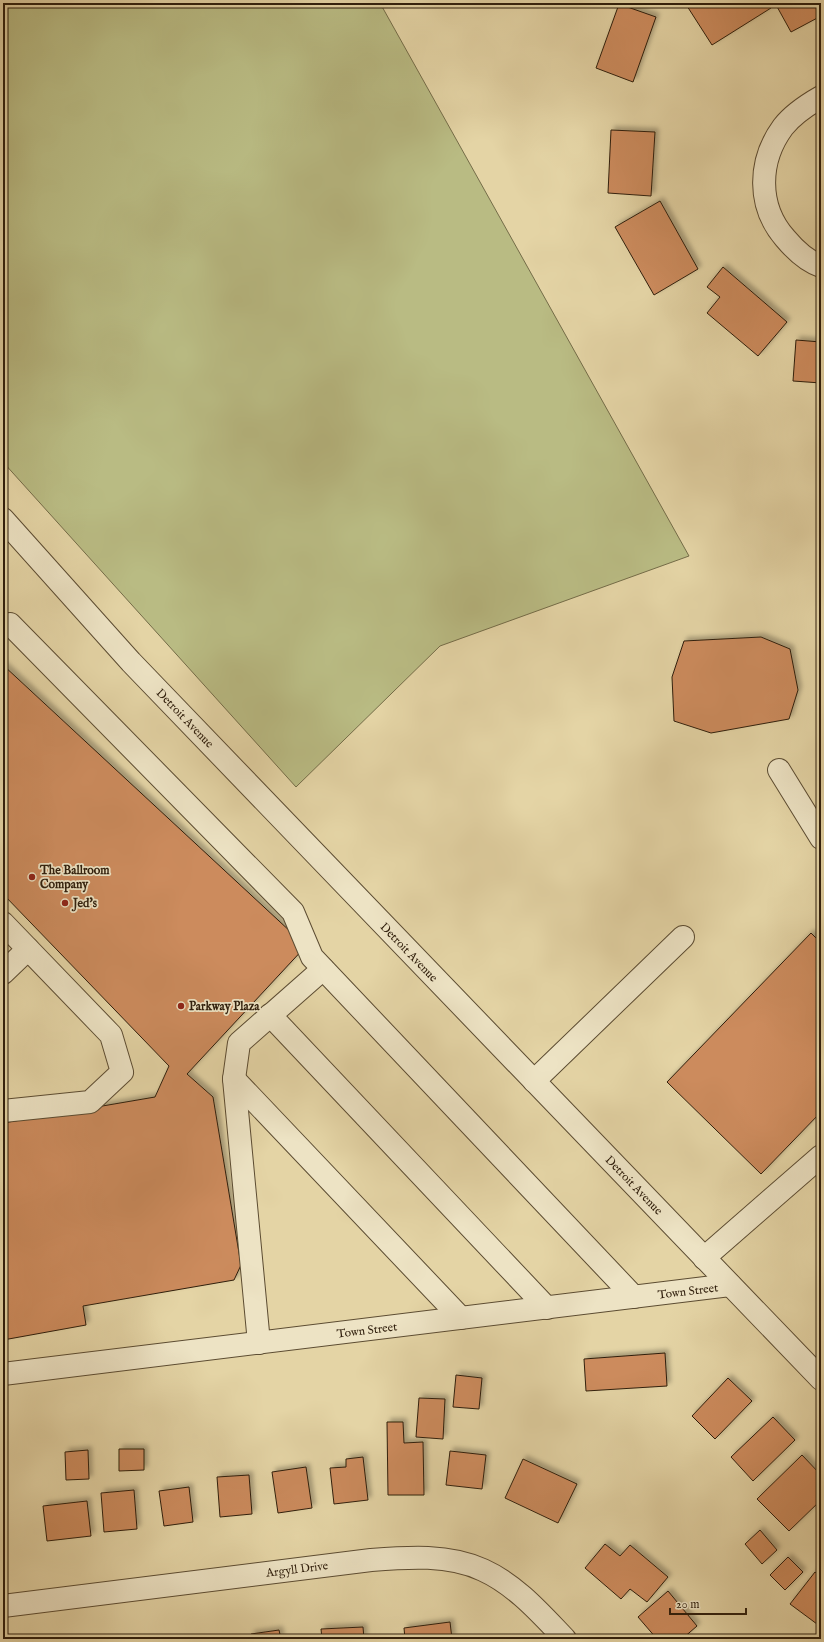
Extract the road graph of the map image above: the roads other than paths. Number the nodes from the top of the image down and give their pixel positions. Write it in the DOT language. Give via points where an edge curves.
graph roads {
  1 [pos="821,96"];
  2 [pos="821,266"];
  3 [pos="3,519"];
  4 [pos="10,624"];
  5 [pos="779,770"];
  6 [pos="821,838"];
  7 [pos="3,923"];
  8 [pos="683,937"];
  9 [pos="28,949"];
  10 [pos="323,968"];
  11 [pos="3,973"];
  12 [pos="270,1016"];
  13 [pos="234,1079"];
  14 [pos="534,1081"];
  15 [pos="3,1111"];
  16 [pos="821,1156"];
  17 [pos="704,1258"];
  18 [pos="730,1285"];
  19 [pos="634,1297"];
  20 [pos="547,1308"];
  21 [pos="461,1318"];
  22 [pos="259,1343"];
  23 [pos="3,1374"];
  24 [pos="821,1379"];
  25 [pos="3,1606"];
  26 [pos="565,1639"];
  1 -- 2 [label="street" via="801,108 783,128 770,151 764,176 764,194 768,209 779,231 795,250"];
  3 -- 14 [label="street, Detroit Avenue" via="131,662"];
  4 -- 10 [label="street" via="293,912 312,957"];
  5 -- 6 [label="street"];
  7 -- 9 [label="street"];
  8 -- 14 [label="street"];
  9 -- 11 [label="street"];
  9 -- 15 [label="street" via="111,1035 122,1072 90,1102"];
  10 -- 12 [label="street"];
  10 -- 19 [label="street"];
  12 -- 13 [label="street" via="239,1043"];
  12 -- 20 [label="street"];
  13 -- 21 [label="street"];
  13 -- 22 [label="street"];
  14 -- 17 [label="street, Detroit Avenue"];
  16 -- 17 [label="street"];
  17 -- 18 [label="street, Detroit Avenue"];
  18 -- 19 [label="street, Town Street"];
  18 -- 24 [label="street, Detroit Avenue"];
  19 -- 20 [label="street, Town Street"];
  20 -- 21 [label="street, Town Street"];
  21 -- 22 [label="street, Town Street"];
  22 -- 23 [label="street, Town Street"];
  25 -- 26 [label="street, Argyll Drive" via="408,1557 456,1561 483,1570 510,1586"];
}
